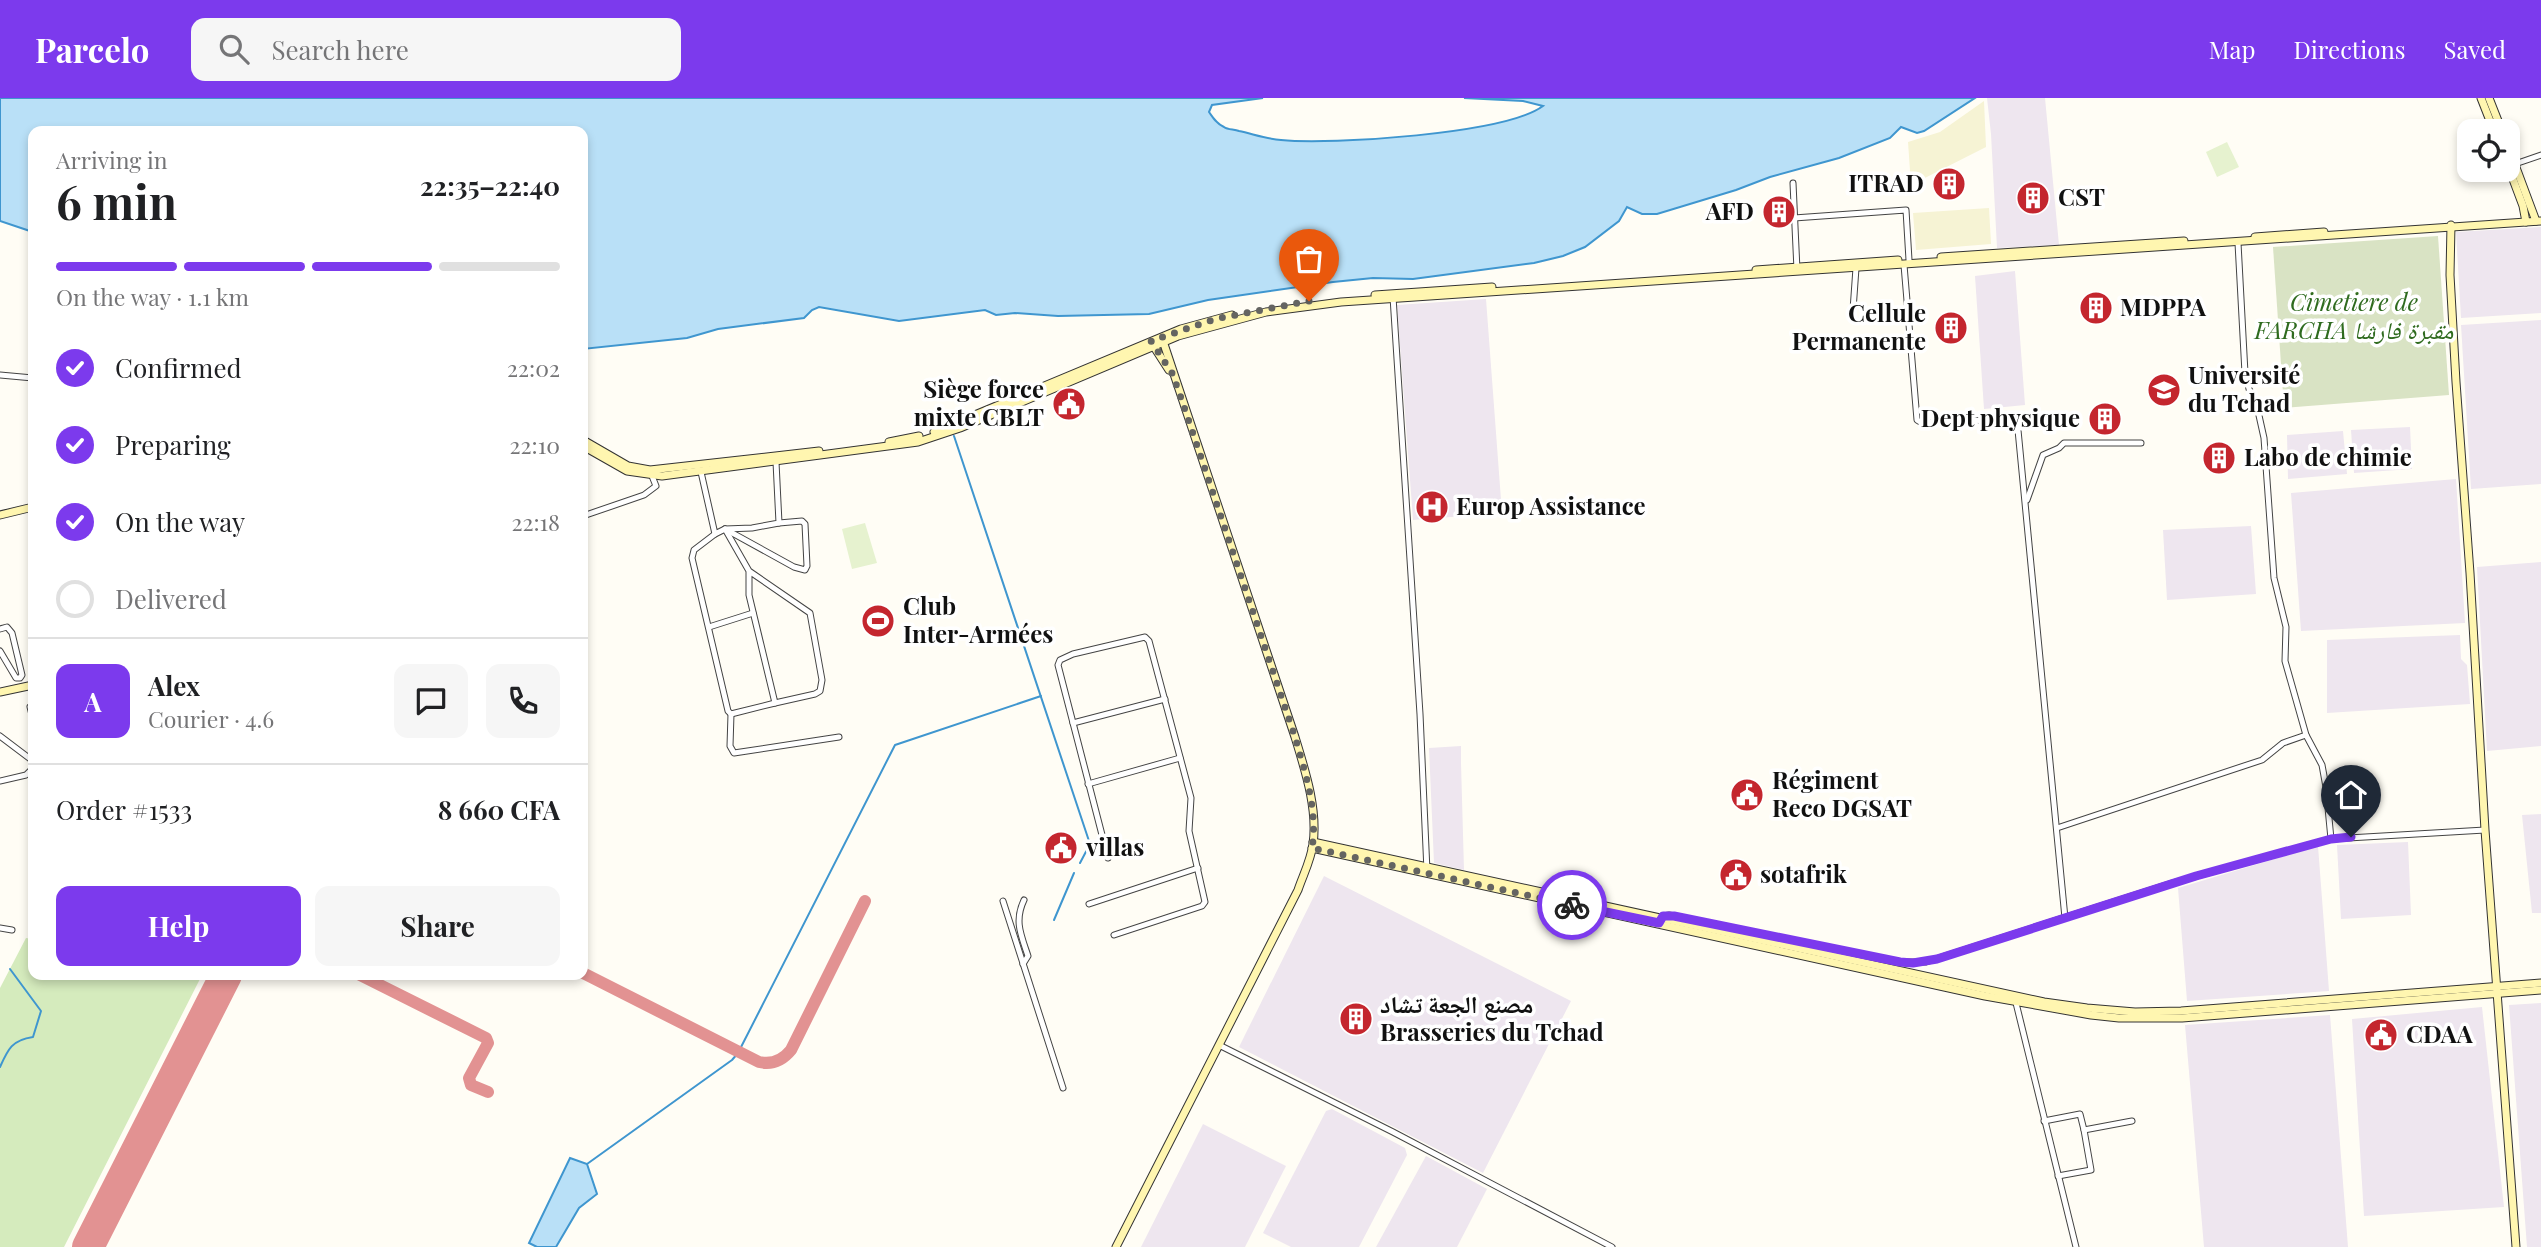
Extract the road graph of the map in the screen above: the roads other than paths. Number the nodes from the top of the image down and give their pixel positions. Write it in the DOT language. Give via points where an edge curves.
graph roads {
  1 [pos="2481,98"];
  2 [pos="2489,98"];
  3 [pos="2489,119"];
  4 [pos="2497,119"];
  5 [pos="2541,155"];
  6 [pos="2520,162"];
  7 [pos="2516,182"];
  8 [pos="2520,182"];
  9 [pos="1793,183"];
  10 [pos="1794,218"];
  11 [pos="2538,219"];
  12 [pos="2526,220"];
  13 [pos="2451,226"];
  14 [pos="2238,243"];
  15 [pos="2176,244"];
  16 [pos="1906,262"];
  17 [pos="1856,268"];
  18 [pos="1797,269"];
  19 [pos="1393,296"];
  20 [pos="1853,310"];
  21 [pos="1178,336"];
  22 [pos="1162,339"];
  23 [pos="1152,343"];
  24 [pos="1142,351"];
  25 [pos="1166,360"];
  26 [pos="0,375"];
  27 [pos="28,378"];
  28 [pos="588,443"];
  29 [pos="2141,443"];
  30 [pos="588,449"];
  31 [pos="771,460"];
  32 [pos="701,472"];
  33 [pos="652,476"];
  34 [pos="2026,503"];
  35 [pos="28,508"];
  36 [pos="588,514"];
  37 [pos="0,515"];
  38 [pos="779,523"];
  39 [pos="725,529"];
  40 [pos="715,534"];
  41 [pos="749,571"];
  42 [pos="753,614"];
  43 [pos="709,626"];
  44 [pos="0,629"];
  45 [pos="0,651"];
  46 [pos="28,686"];
  47 [pos="0,692"];
  48 [pos="1165,699"];
  49 [pos="775,703"];
  50 [pos="731,714"];
  51 [pos="1073,723"];
  52 [pos="2306,735"];
  53 [pos="0,736"];
  54 [pos="839,737"];
  55 [pos="28,757"];
  56 [pos="1180,758"];
  57 [pos="28,773"];
  58 [pos="0,781"];
  59 [pos="1088,784"];
  60 [pos="2057,828"];
  61 [pos="2484,830"];
  62 [pos="1314,833"];
  63 [pos="2331,839"];
  64 [pos="1313,845"];
  65 [pos="1323,847"];
  66 [pos="1108,858"];
  67 [pos="1310,858"];
  68 [pos="1198,868"];
  69 [pos="1427,871"];
  70 [pos="1024,900"];
  71 [pos="1003,901"];
  72 [pos="1089,904"];
  73 [pos="2064,918"];
  74 [pos="1660,921"];
  75 [pos="0,928"];
  76 [pos="12,930"];
  77 [pos="1114,935"];
  78 [pos="1023,964"];
  79 [pos="2541,983"];
  80 [pos="2496,990"];
  81 [pos="2541,990"];
  82 [pos="2016,1003"];
  83 [pos="1219,1045"];
  84 [pos="1063,1088"];
  85 [pos="2044,1121"];
  86 [pos="2132,1121"];
  87 [pos="2084,1130"];
  88 [pos="2058,1176"];
  89 [pos="1116,1247"];
  90 [pos="1612,1247"];
  91 [pos="2076,1247"];
  92 [pos="2516,1247"];
  1 -- 3 [label="main road"];
  2 -- 4 [label="main road"];
  5 -- 6 [label="street"];
  7 -- 12 [label="main road"];
  8 -- 11 [label="main road"];
  9 -- 10 [label="street"];
  10 -- 16 [label="street" via="1906,210"];
  10 -- 18 [label="street"];
  11 -- 12 [label="main road"];
  12 -- 13 [label="main road"];
  13 -- 14 [label="main road"];
  13 -- 15 [label="main road"];
  13 -- 61 [label="main road" via="2450,275"];
  14 -- 15 [label="main road"];
  14 -- 52 [label="street" via="2245,373 2264,438 2274,578 2286,628 2285,661"];
  15 -- 16 [label="main road"];
  16 -- 17 [label="main road"];
  16 -- 18 [label="main road"];
  16 -- 34 [label="street" via="1917,420 2009,419 2018,430"];
  17 -- 18 [label="main road"];
  17 -- 20 [label="street"];
  18 -- 19 [label="main road"];
  19 -- 21 [label="main road" via="1266,312"];
  19 -- 22 [label="main road" via="1290,303 1215,319"];
  19 -- 69 [label="street"];
  21 -- 22 [label="main road"];
  21 -- 25 [label="main road"];
  22 -- 23 [label="main road"];
  22 -- 25 [label="main road"];
  23 -- 24 [label="main road"];
  23 -- 25 [label="main road"];
  23 -- 31 [label="main road" via="916,437"];
  24 -- 25 [label="main road"];
  24 -- 31 [label="main road" via="918,442"];
  25 -- 62 [label="main road" via="1295,737 1310,793"];
  26 -- 27 [label="street"];
  28 -- 31 [label="main road" via="628,466 650,470"];
  29 -- 34 [label="street" via="2064,443 2043,455"];
  30 -- 33 [label="main road" via="627,471"];
  31 -- 32 [label="main road"];
  31 -- 38 [label="street"];
  32 -- 33 [label="main road"];
  32 -- 40 [label="street"];
  33 -- 36 [label="street" via="656,486 644,495"];
  34 -- 60 [label="street"];
  35 -- 37 [label="main road"];
  38 -- 39 [label="street"];
  38 -- 39 [label="street" via="805,524 804,570"];
  39 -- 40 [label="street"];
  39 -- 41 [label="street"];
  40 -- 43 [label="street" via="692,555"];
  41 -- 42 [label="street"];
  41 -- 49 [label="street" via="804,608 813,621 820,691"];
  42 -- 43 [label="street"];
  42 -- 49 [label="street"];
  43 -- 50 [label="street"];
  44 -- 45 [label="street" via="7,627 12,633 20,678"];
  46 -- 47 [label="main road"];
  48 -- 51 [label="street"];
  48 -- 51 [label="street" via="1146,637 1073,654 1058,665"];
  48 -- 56 [label="street"];
  49 -- 50 [label="street"];
  50 -- 54 [label="street" via="730,746 736,753"];
  51 -- 59 [label="street"];
  52 -- 60 [label="street" via="2283,743 2262,760"];
  52 -- 63 [label="street" via="2322,765"];
  53 -- 55 [label="street"];
  56 -- 59 [label="street"];
  56 -- 68 [label="street" via="1191,799 1189,831"];
  57 -- 58 [label="street"];
  59 -- 66 [label="street"];
  60 -- 73 [label="street"];
  61 -- 63 [label="street"];
  61 -- 80 [label="main road"];
  62 -- 64 [label="main road"];
  62 -- 65 [label="main road"];
  63 -- 73 [label="street"];
  64 -- 65 [label="main road"];
  64 -- 67 [label="main road"];
  65 -- 67 [label="main road"];
  65 -- 69 [label="main road"];
  67 -- 83 [label="main road"];
  68 -- 72 [label="street"];
  68 -- 77 [label="street" via="1202,906"];
  69 -- 74 [label="main road"];
  70 -- 78 [label="street" via="1018,912 1028,956"];
  71 -- 78 [label="street"];
  73 -- 74 [label="street" via="1913,963 1674,916 1666,915"];
  74 -- 80 [label="main road" via="2032,999 2135,1012"];
  74 -- 82 [label="main road"];
  75 -- 76 [label="street"];
  78 -- 84 [label="street"];
  79 -- 80 [label="main road"];
  80 -- 81 [label="main road"];
  80 -- 82 [label="main road" via="2182,1018 2119,1018"];
  80 -- 92 [label="main road"];
  82 -- 85 [label="street"];
  83 -- 89 [label="main road"];
  83 -- 90 [label="street"];
  85 -- 87 [label="street" via="2080,1114"];
  85 -- 88 [label="street"];
  86 -- 87 [label="street"];
  87 -- 88 [label="street" via="2091,1170"];
  88 -- 91 [label="street"];
}
